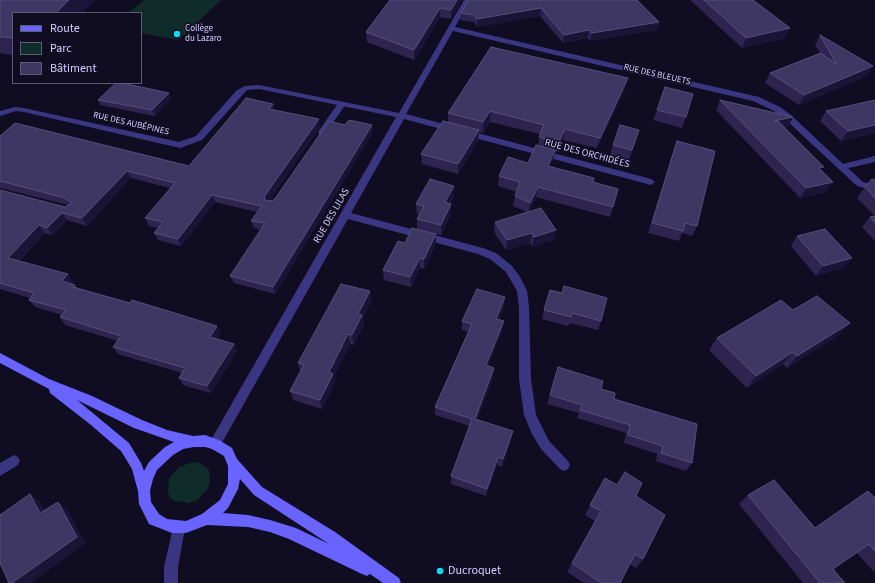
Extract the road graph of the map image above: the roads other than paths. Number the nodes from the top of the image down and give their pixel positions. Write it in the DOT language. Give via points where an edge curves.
graph roads {
  1 [pos="467,0"];
  2 [pos="451,28"];
  3 [pos="342,104"];
  4 [pos="0,114"];
  5 [pos="402,116"];
  6 [pos="316,142"];
  7 [pos="875,159"];
  8 [pos="840,167"];
  9 [pos="651,182"];
  10 [pos="875,188"];
  11 [pos="345,215"];
  12 [pos="0,358"];
  13 [pos="45,382"];
  14 [pos="194,441"];
  15 [pos="215,444"];
  16 [pos="14,461"];
  17 [pos="233,461"];
  18 [pos="564,465"];
  19 [pos="0,470"];
  20 [pos="144,491"];
  21 [pos="207,519"];
  22 [pos="179,528"];
  23 [pos="390,580"];
  24 [pos="171,583"];
  1 -- 2 [label="street, RUE DES LILAS"];
  2 -- 5 [label="street, RUE DES LILAS"];
  2 -- 8 [label="street, RUE DES BLEUETS" via="756,99 788,117"];
  3 -- 4 [label="street, RUE DES AUBÉPINES" via="251,87 240,92 199,138 180,145 24,110 15,109"];
  3 -- 5 [label="street, RUE DES AUBÉPINES"];
  3 -- 6 [label="street"];
  5 -- 9 [label="street, RUE DES ORCHIDÉES"];
  5 -- 11 [label="street, RUE DES LILAS"];
  7 -- 8 [label="street"];
  8 -- 10 [label="street, RUE DES BLEUETS" via="860,184"];
  11 -- 15 [label="street, RUE DES LILAS"];
  11 -- 18 [label="street" via="480,251 493,256 509,269 522,291 525,379 530,414 545,445"];
  12 -- 13 [label="street"];
  13 -- 14 [label="street" via="151,429"];
  13 -- 20 [label="street" via="125,447 137,467"];
  14 -- 15 [label="street"];
  14 -- 20 [label="street" via="175,447 158,460 146,478"];
  15 -- 17 [label="street" via="224,449"];
  16 -- 19 [label="street"];
  17 -- 21 [label="street" via="235,472 231,491 219,510"];
  17 -- 23 [label="street" via="258,492 330,537"];
  20 -- 22 [label="street" via="145,504 154,519"];
  21 -- 22 [label="street"];
  21 -- 23 [label="street" via="248,521 291,533"];
  22 -- 24 [label="street" via="172,562"];
}
